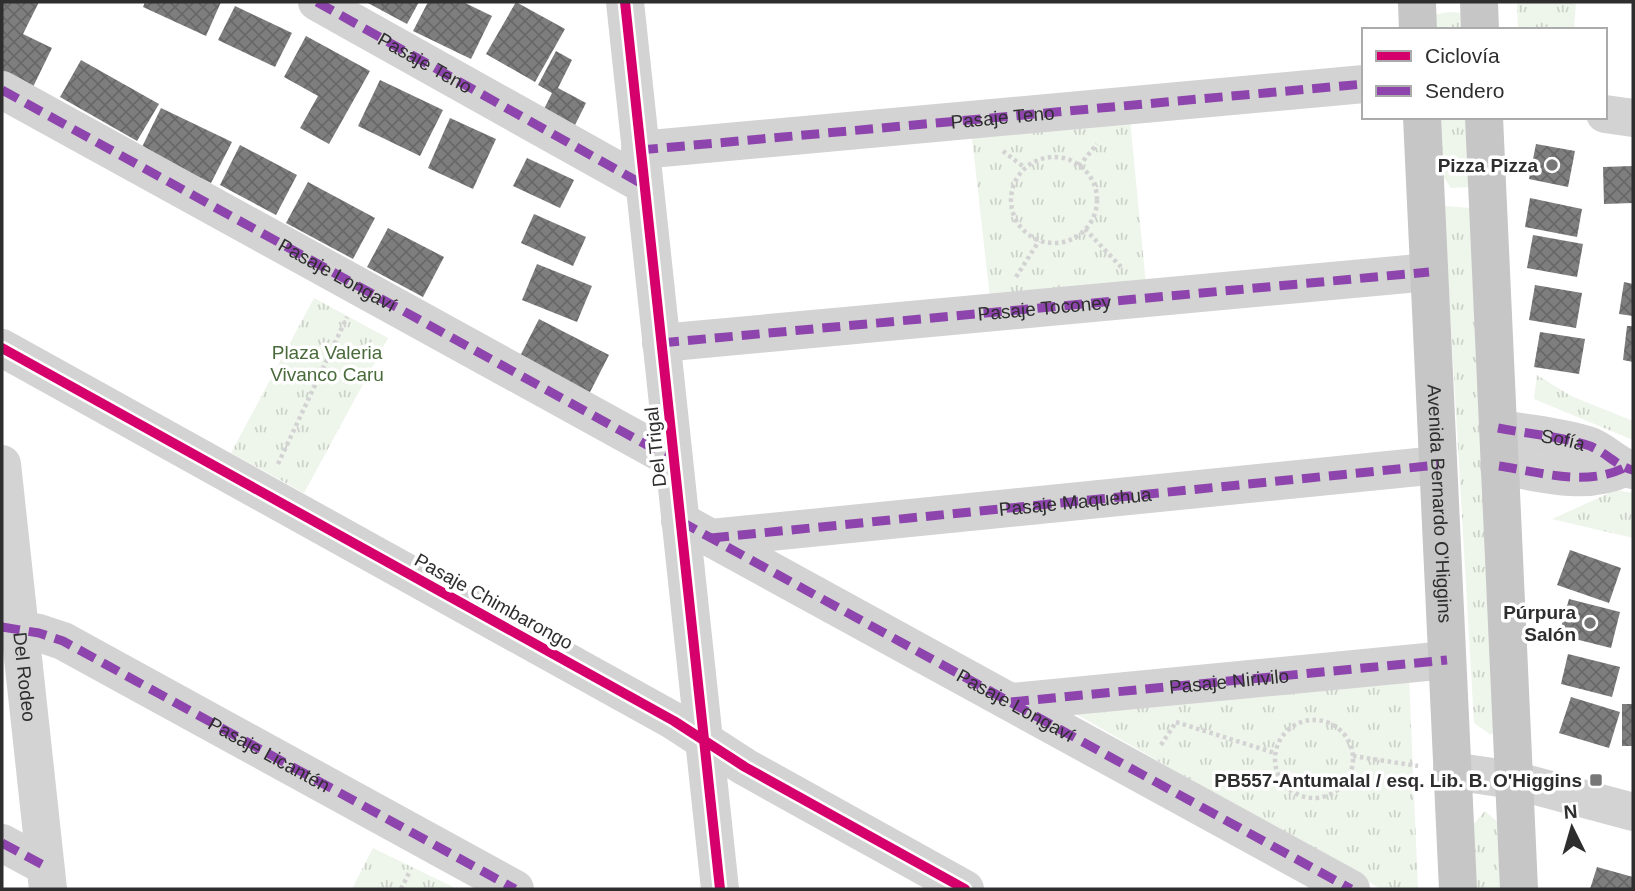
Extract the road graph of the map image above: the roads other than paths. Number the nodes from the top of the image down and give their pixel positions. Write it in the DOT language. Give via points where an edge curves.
graph roads {
  1 [pos="317,2"];
  2 [pos="625,2"];
  3 [pos="1416,2"];
  4 [pos="1418,28"];
  5 [pos="1362,84"];
  6 [pos="2,89"];
  7 [pos="1607,114"];
  8 [pos="1633,118"];
  9 [pos="1422,119"];
  10 [pos="1484,119"];
  11 [pos="642,167"];
  12 [pos="1426,191"];
  13 [pos="1487,192"];
  14 [pos="1429,272"];
  15 [pos="661,343"];
  16 [pos="2,348"];
  17 [pos="1497,428"];
  18 [pos="674,460"];
  19 [pos="2,464"];
  20 [pos="1438,465"];
  21 [pos="1499,466"];
  22 [pos="1629,469"];
  23 [pos="696,529"];
  24 [pos="11,629"];
  25 [pos="1447,660"];
  26 [pos="1012,702"];
  27 [pos="704,740"];
  28 [pos="1436,769"];
  29 [pos="1513,780"];
  30 [pos="1633,812"];
  31 [pos="2,843"];
  32 [pos="47,878"];
  33 [pos="515,889"];
  34 [pos="720,889"];
  35 [pos="965,889"];
  36 [pos="1351,889"];
  37 [pos="1458,889"];
  38 [pos="1519,889"];
  1 -- 11 [label="street, Pasaje Teno"];
  2 -- 11 [label="street, Del Trigal"];
  3 -- 4 [label="main road"];
  5 -- 11 [label="street, Pasaje Teno"];
  6 -- 18 [label="street, Pasaje Longaví"];
  7 -- 8 [label="street"];
  9 -- 12 [label="main road, Avenida Bernardo O'Higgins"];
  10 -- 13 [label="main road"];
  11 -- 15 [label="street, Del Trigal"];
  12 -- 13 [label="main road" via="1457,200"];
  12 -- 14 [label="main road, Avenida Bernardo O'Higgins"];
  13 -- 17 [label="main road"];
  14 -- 15 [label="street, Pasaje Toconey"];
  14 -- 20 [label="main road, Avenida Bernardo O'Higgins"];
  15 -- 18 [label="street, Del Trigal"];
  16 -- 27 [label="street, Pasaje Chimbarongo"];
  17 -- 21 [label="main road"];
  17 -- 22 [label="street, Sofía" via="1589,446"];
  18 -- 23 [label="street, Del Trigal"];
  19 -- 24 [label="street, Del Rodeo"];
  20 -- 23 [label="street, Pasaje Maquehua"];
  20 -- 25 [label="main road, Avenida Bernardo O'Higgins"];
  21 -- 22 [label="street, Sofía" via="1588,478"];
  21 -- 29 [label="main road"];
  23 -- 26 [label="street, Pasaje Longaví"];
  23 -- 27 [label="street, Del Trigal"];
  24 -- 32 [label="street, Del Rodeo"];
  24 -- 33 [label="street, Pasaje Licantén" via="63,640"];
  25 -- 26 [label="street, Pasaje Nirivilo"];
  25 -- 28 [label="main road, Avenida Bernardo O'Higgins"];
  26 -- 36 [label="street, Pasaje Longaví"];
  27 -- 34 [label="street, Del Trigal"];
  27 -- 35 [label="street, Pasaje Chimbarongo"];
  28 -- 29 [label="street"];
  28 -- 37 [label="main road, Avenida Bernardo O'Higgins"];
  29 -- 30 [label="street"];
  29 -- 38 [label="main road"];
  31 -- 32 [label="street"];
}
